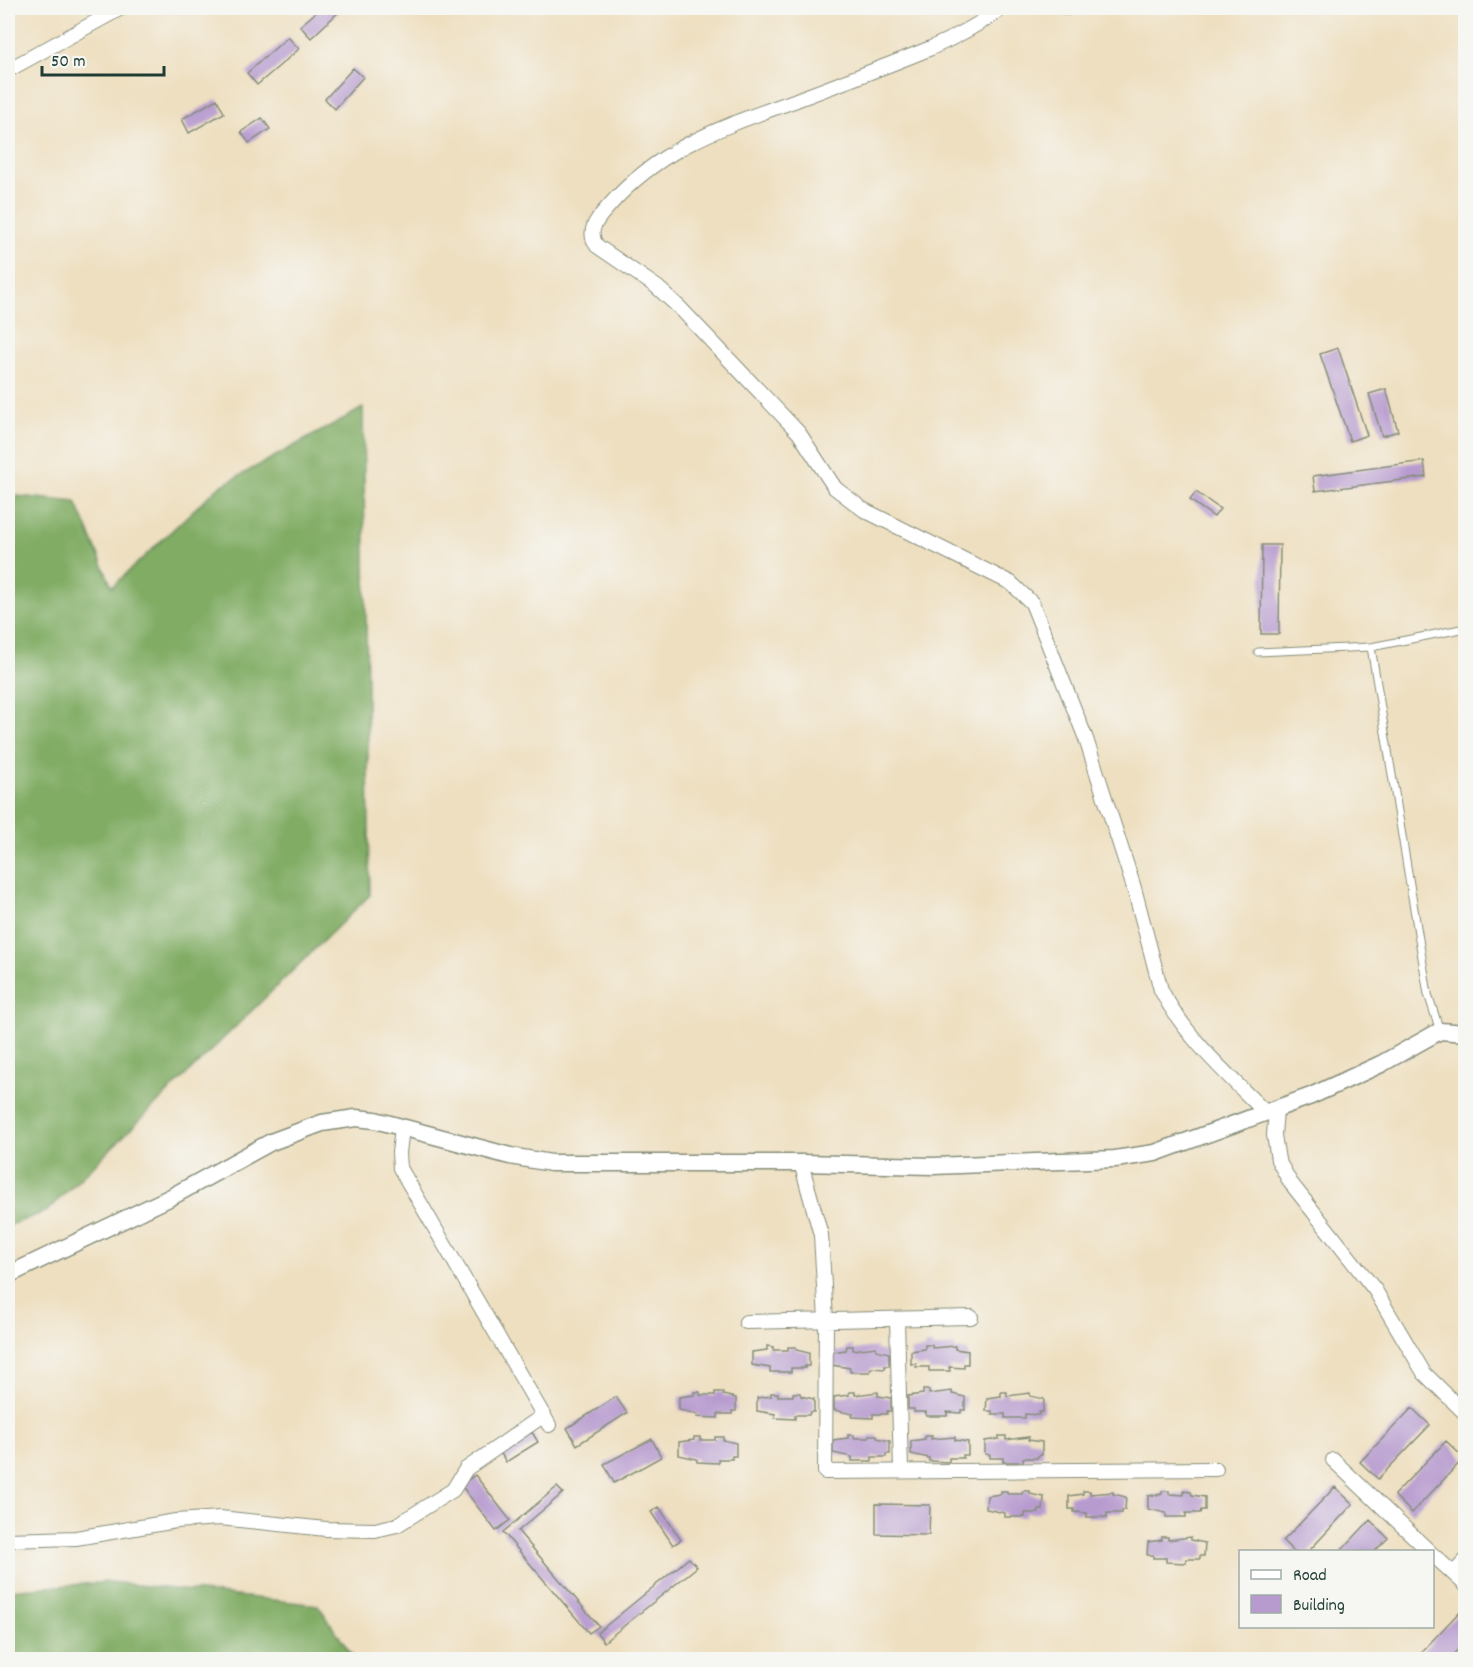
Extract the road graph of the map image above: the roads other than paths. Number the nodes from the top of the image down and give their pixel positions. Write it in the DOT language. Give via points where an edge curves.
graph roads {
  1 [pos="121,8"];
  2 [pos="1003,8"];
  3 [pos="8,70"];
  4 [pos="1466,628"];
  5 [pos="1371,647"];
  6 [pos="1258,652"];
  7 [pos="1440,1031"];
  8 [pos="1466,1033"];
  9 [pos="1271,1111"];
  10 [pos="402,1128"];
  11 [pos="801,1163"];
  12 [pos="8,1275"];
  13 [pos="971,1317"];
  14 [pos="897,1319"];
  15 [pos="826,1320"];
  16 [pos="746,1322"];
  17 [pos="1466,1414"];
  18 [pos="1333,1460"];
  19 [pos="1216,1469"];
  20 [pos="901,1471"];
  21 [pos="8,1540"];
  22 [pos="1428,1550"];
  23 [pos="1434,1556"];
  24 [pos="1466,1560"];
  25 [pos="1454,1574"];
  26 [pos="1466,1585"];
  1 -- 3 [label="street"];
  2 -- 9 [label="street" via="934,46 727,124 681,147 635,179 614,200 597,219 592,239 681,309 799,433 823,473 844,497 1024,593 1040,621 1108,802 1161,990 1172,1012 1205,1053"];
  4 -- 5 [label="lane"];
  5 -- 6 [label="lane"];
  5 -- 7 [label="lane" via="1428,994"];
  7 -- 8 [label="street"];
  7 -- 9 [label="street" via="1381,1064"];
  9 -- 11 [label="street" via="1155,1153 1115,1159 933,1166"];
  9 -- 17 [label="street" via="1278,1160 1290,1182 1375,1290 1424,1373"];
  10 -- 11 [label="street" via="551,1163"];
  10 -- 12 [label="street" via="356,1118 297,1132"];
  10 -- 21 [label="street" via="400,1168 547,1420 466,1469 453,1490 397,1525 375,1530 220,1518 176,1521 76,1538"];
  11 -- 15 [label="street" via="821,1235"];
  13 -- 14 [label="street"];
  14 -- 15 [label="street"];
  14 -- 20 [label="street"];
  15 -- 16 [label="street"];
  15 -- 20 [label="street" via="825,1472"];
  18 -- 22 [label="street"];
  19 -- 20 [label="street"];
  23 -- 25 [label="street"];
  24 -- 25 [label="street"];
  25 -- 26 [label="street"];
}
